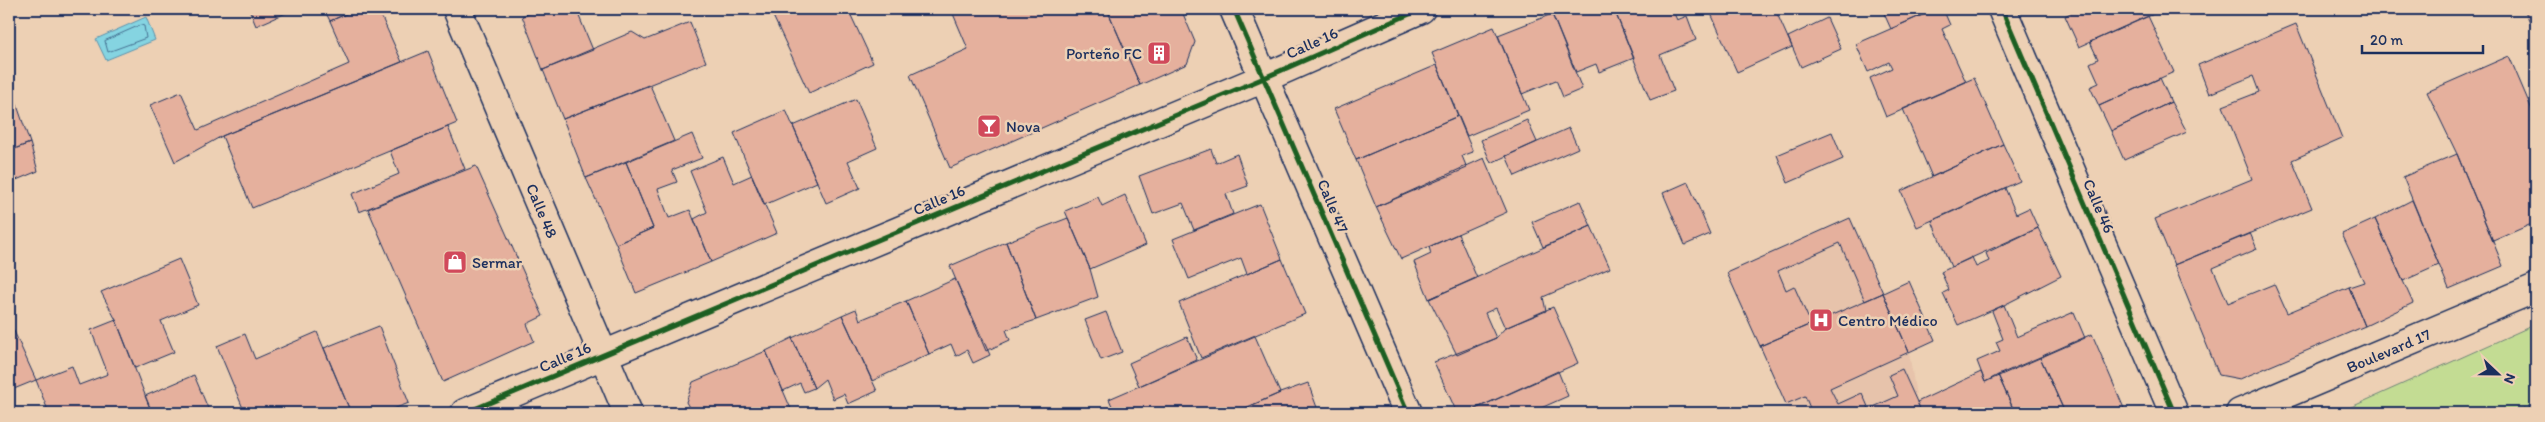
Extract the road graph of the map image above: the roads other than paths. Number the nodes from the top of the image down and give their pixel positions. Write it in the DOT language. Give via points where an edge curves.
graph roads {
  1 [pos="457,9"];
  2 [pos="1234,9"];
  3 [pos="1421,9"];
  4 [pos="2002,9"];
  5 [pos="1264,78"];
  6 [pos="2536,288"];
  7 [pos="602,354"];
  8 [pos="465,413"];
  9 [pos="628,413"];
  10 [pos="1408,413"];
  11 [pos="2174,413"];
  12 [pos="2240,413"];
  1 -- 7 [label="street, Calle 48"];
  2 -- 5 [label="street, Calle 47"];
  3 -- 5 [label="street, Calle 16"];
  4 -- 11 [label="street, Calle 46"];
  5 -- 7 [label="street, Calle 16"];
  5 -- 10 [label="street, Calle 47"];
  6 -- 12 [label="street, Boulevard 17"];
  7 -- 8 [label="street, Calle 16"];
  7 -- 9 [label="street, Calle 48"];
}
